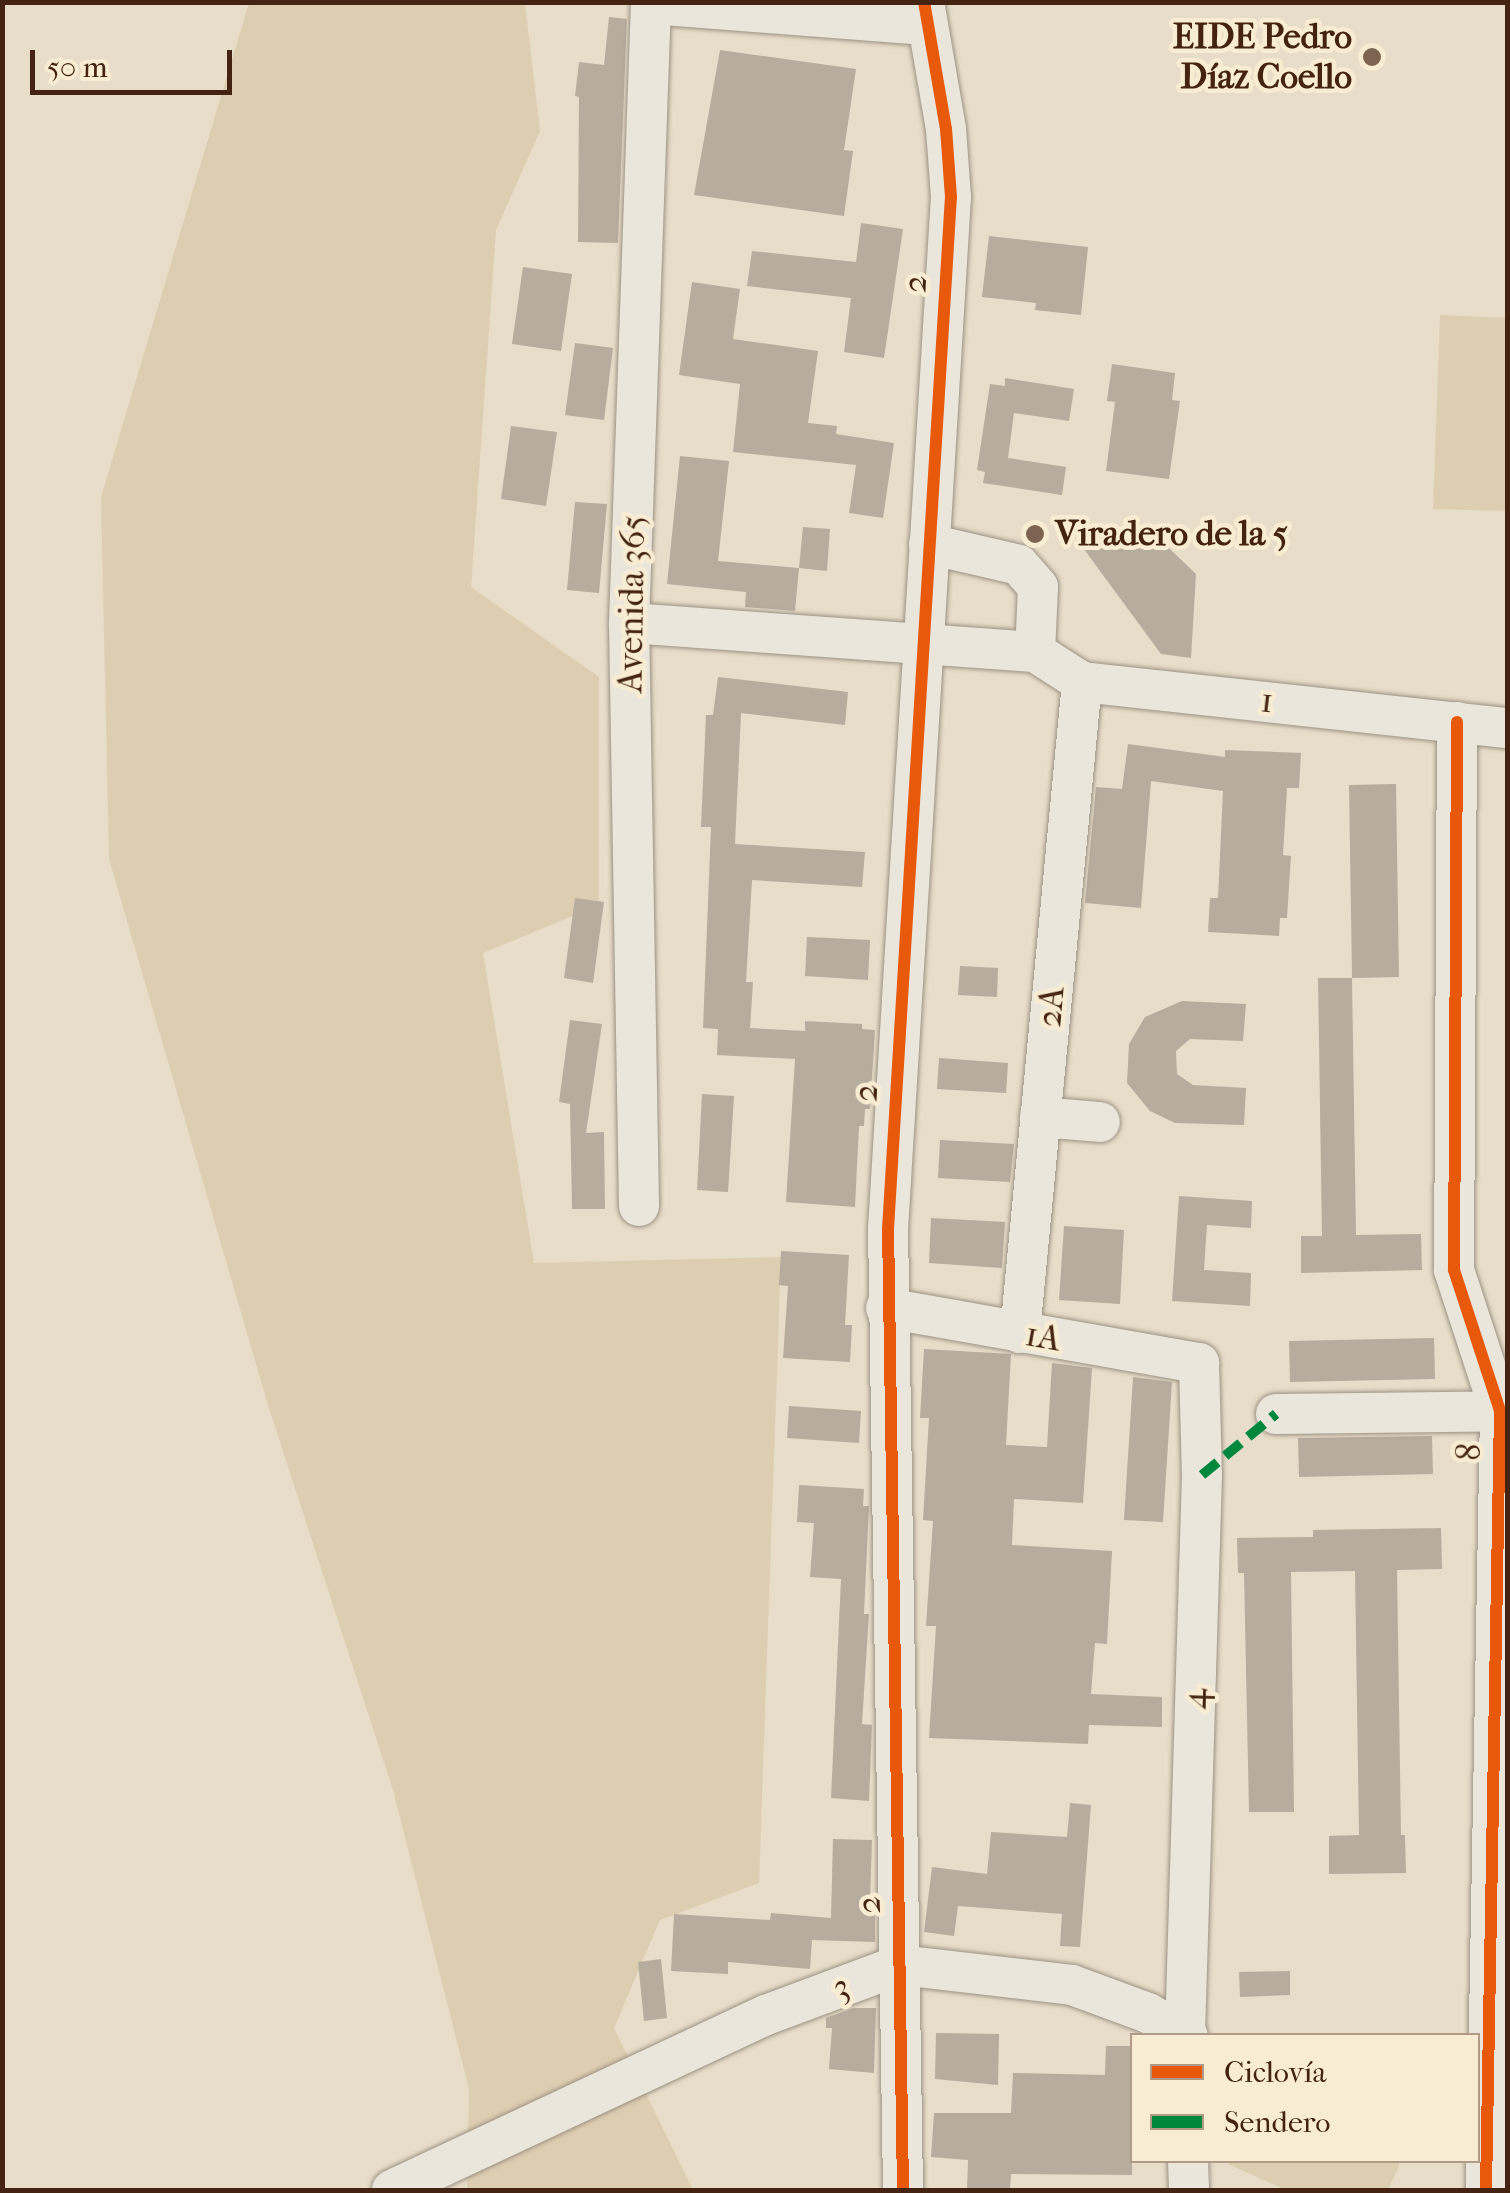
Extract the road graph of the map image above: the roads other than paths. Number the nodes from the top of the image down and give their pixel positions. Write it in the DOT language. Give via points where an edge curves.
graph roads {
  1 [pos="651,3"];
  2 [pos="925,14"];
  3 [pos="928,544"];
  4 [pos="629,622"];
  5 [pos="923,640"];
  6 [pos="1035,652"];
  7 [pos="1082,682"];
  8 [pos="1457,722"];
  9 [pos="1508,728"];
  10 [pos="1040,1117"];
  11 [pos="1100,1122"];
  12 [pos="639,1206"];
  13 [pos="886,1308"];
  14 [pos="1020,1333"];
  15 [pos="1199,1363"];
  16 [pos="1504,1411"];
  17 [pos="1276,1414"];
  18 [pos="900,1965"];
  19 [pos="1182,2033"];
  20 [pos="1186,2033"];
  21 [pos="1188,2163"];
  22 [pos="1489,2163"];
  23 [pos="392,2190"];
  24 [pos="903,2190"];
  25 [pos="1188,2190"];
  1 -- 2 [label="street"];
  1 -- 4 [label="street, Avenida 365"];
  2 -- 3 [label="street, 2" via="951,197"];
  3 -- 5 [label="street, 2"];
  3 -- 6 [label="street" via="1019,565 1038,587"];
  4 -- 5 [label="street, 1"];
  4 -- 12 [label="street, Avenida 365"];
  5 -- 6 [label="street, 1"];
  5 -- 13 [label="street, 2"];
  6 -- 7 [label="street, 1"];
  7 -- 8 [label="street, 1"];
  7 -- 10 [label="street, 2A"];
  8 -- 9 [label="street, 1"];
  8 -- 16 [label="street, 8" via="1454,1270"];
  10 -- 11 [label="street"];
  10 -- 14 [label="street, 2A"];
  13 -- 14 [label="street, 1A"];
  13 -- 18 [label="street, 2"];
  14 -- 15 [label="street, 1A"];
  15 -- 20 [label="street, 4" via="1202,1475"];
  16 -- 17 [label="street"];
  16 -- 22 [label="street, 8"];
  18 -- 19 [label="street, 3" via="1072,1985"];
  18 -- 23 [label="street, 3" via="766,2015"];
  18 -- 24 [label="street, 2"];
  21 -- 25 [label="street"];
}
